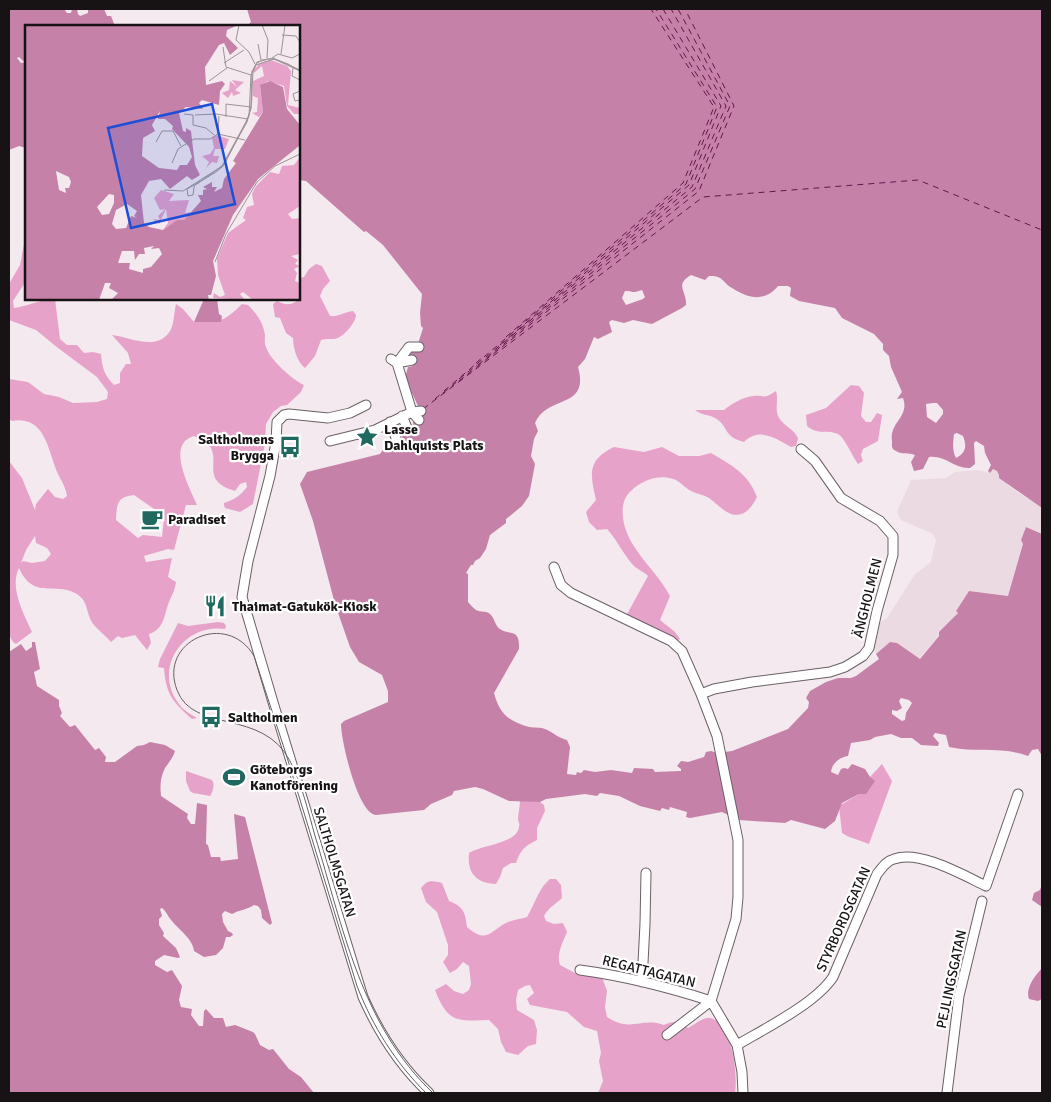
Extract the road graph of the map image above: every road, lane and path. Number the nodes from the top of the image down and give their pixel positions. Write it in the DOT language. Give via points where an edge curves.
graph roads {
  1 [pos="419,347"];
  2 [pos="412,360"];
  3 [pos="394,361"];
  4 [pos="366,405"];
  5 [pos="402,416"];
  6 [pos="390,422"];
  7 [pos="408,430"];
  8 [pos="396,438"];
  9 [pos="330,441"];
  10 [pos="801,449"];
  11 [pos="554,568"];
  12 [pos="701,694"];
  13 [pos="1018,794"];
  14 [pos="646,873"];
  15 [pos="982,901"];
  16 [pos="580,970"];
  17 [pos="642,982"];
  18 [pos="710,1001"];
  19 [pos="667,1035"];
  20 [pos="737,1046"];
  21 [pos="429,1093"];
  22 [pos="742,1093"];
  23 [pos="947,1093"];
  1 -- 3 [label="street" via="409,347"];
  2 -- 3 [label="street"];
  3 -- 5 [label="street" via="417,414"];
  4 -- 21 [label="street, SALTHOLMSGATAN" via="328,418 289,414 277,422 273,462 242,597 363,997 390,1047"];
  5 -- 6 [label="street"];
  5 -- 7 [label="street"];
  6 -- 8 [label="street"];
  6 -- 9 [label="street" via="375,430"];
  10 -- 12 [label="street, ÄNGHOLMEN" via="815,461 841,498 880,521 893,536 893,555 869,648 863,656 839,669 714,688"];
  11 -- 12 [label="street" via="561,585 570,593 671,641 682,651"];
  12 -- 18 [label="street" via="717,736 738,840 738,910"];
  13 -- 20 [label="street, STYRBORDSGATAN" via="986,886 936,862 904,857 885,864 877,874 829,984 814,998"];
  14 -- 17 [label="street"];
  15 -- 23 [label="street, PEJLINGSGATAN" via="959,996"];
  16 -- 17 [label="street, REGATTAGATAN"];
  17 -- 18 [label="street, REGATTAGATAN"];
  18 -- 19 [label="street"];
  18 -- 20 [label="street"];
  20 -- 22 [label="street"];
}
